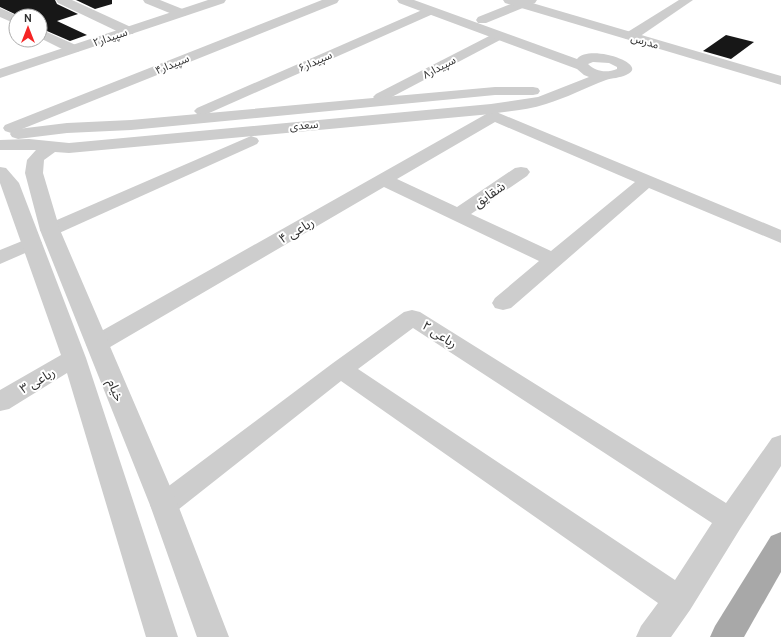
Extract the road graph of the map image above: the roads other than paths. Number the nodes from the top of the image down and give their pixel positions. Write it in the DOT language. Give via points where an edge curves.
graph roads {
  1 [pos="62,0"];
  2 [pos="149,0"];
  3 [pos="220,0"];
  4 [pos="333,0"];
  5 [pos="403,0"];
  6 [pos="509,0"];
  7 [pos="687,0"];
  8 [pos="527,2"];
  9 [pos="429,5"];
  10 [pos="180,13"];
  11 [pos="482,20"];
  12 [pos="128,31"];
  13 [pos="48,36"];
  14 [pos="497,36"];
  15 [pos="73,49"];
  16 [pos="604,54"];
  17 [pos="0,74"];
  18 [pos="604,76"];
  19 [pos="781,81"];
  20 [pos="381,97"];
  21 [pos="202,111"];
  22 [pos="9,132"];
  23 [pos="251,141"];
  24 [pos="0,145"];
  25 [pos="51,147"];
  26 [pos="35,171"];
  27 [pos="521,172"];
  28 [pos="3,176"];
  29 [pos="384,180"];
  30 [pos="646,181"];
  31 [pos="458,215"];
  32 [pos="41,236"];
  33 [pos="781,237"];
  34 [pos="0,258"];
  35 [pos="553,260"];
  36 [pos="503,303"];
  37 [pos="97,344"];
  38 [pos="74,358"];
  39 [pos="341,368"];
  40 [pos="0,402"];
  41 [pos="781,445"];
  42 [pos="164,505"];
  43 [pos="730,520"];
  44 [pos="781,545"];
  45 [pos="679,600"];
  46 [pos="162,637"];
  47 [pos="213,637"];
  48 [pos="652,637"];
  49 [pos="726,637"];
  1 -- 12 [label="street"];
  2 -- 10 [label="street"];
  3 -- 10 [label="street, سپیدار۲"];
  4 -- 22 [label="street, سپیدار۴"];
  5 -- 9 [label="street"];
  6 -- 8 [label="street, مدرس"];
  7 -- 16 [label="street, سعدی"];
  8 -- 11 [label="street"];
  8 -- 16 [label="street, مدرس"];
  9 -- 11 [label="street"];
  9 -- 14 [label="street"];
  9 -- 21 [label="street, سپیدار۶"];
  10 -- 12 [label="street, سپیدار۲"];
  11 -- 16 [label="street"];
  12 -- 15 [label="street, سپیدار۲"];
  13 -- 15 [label="street"];
  14 -- 16 [label="street"];
  14 -- 20 [label="street, سپیدار۸"];
  15 -- 17 [label="street, سپیدار۲"];
  16 -- 18 [label="street" via="591,73"];
  16 -- 18 [label="street, سعدی" via="624,65 624,71"];
  16 -- 19 [label="street, مدرس"];
  16 -- 22 [label="street, سعدی" via="553,83 533,91 479,100 85,138"];
  18 -- 25 [label="street, سعدی" via="541,101 491,109 70,148"];
  23 -- 32 [label="street"];
  24 -- 25 [label="street, سعدی" via="29,144"];
  25 -- 26 [label="street" via="35,158"];
  26 -- 28 [label="street" via="27,177"];
  26 -- 32 [label="street, خیام"];
  27 -- 31 [label="street, شقایق"];
  28 -- 32 [label="street, خیام"];
  29 -- 30 [label="street, رباعی ۴" via="494,116"];
  29 -- 31 [label="street"];
  29 -- 37 [label="street, رباعی ۴"];
  30 -- 33 [label="street"];
  30 -- 35 [label="street"];
  31 -- 35 [label="street"];
  32 -- 34 [label="street"];
  32 -- 37 [label="street, خیام"];
  32 -- 38 [label="street, خیام"];
  35 -- 36 [label="street"];
  37 -- 42 [label="street, خیام"];
  38 -- 40 [label="street, رباعی ۳"];
  38 -- 46 [label="street, خیام"];
  39 -- 42 [label="street, رباعی ۲"];
  39 -- 43 [label="street, رباعی ۲" via="412,317"];
  39 -- 45 [label="street"];
  41 -- 43 [label="street"];
  42 -- 47 [label="street, خیام"];
  43 -- 45 [label="street"];
  44 -- 49 [label="main road"];
  45 -- 48 [label="street"];
}
